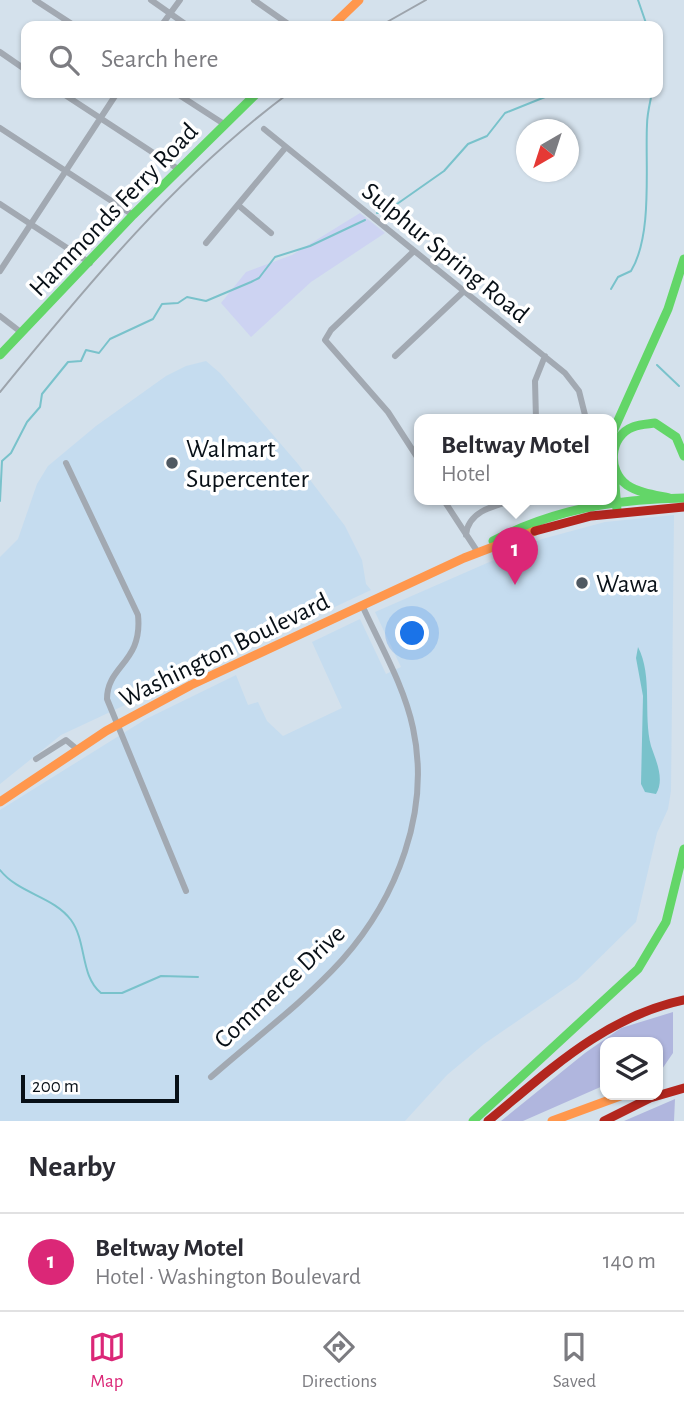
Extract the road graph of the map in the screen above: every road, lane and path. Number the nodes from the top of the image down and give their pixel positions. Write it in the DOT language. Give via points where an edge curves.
graph roads {
  1 [pos="35,0"];
  2 [pos="151,0"];
  3 [pos="180,0"];
  4 [pos="254,0"];
  5 [pos="358,0"];
  6 [pos="170,13"];
  7 [pos="67,21"];
  8 [pos="164,21"];
  9 [pos="181,21"];
  10 [pos="284,21"];
  11 [pos="337,21"];
  12 [pos="0,52"];
  13 [pos="21,67"];
  14 [pos="70,98"];
  15 [pos="114,98"];
  16 [pos="184,98"];
  17 [pos="252,98"];
  18 [pos="100,118"];
  19 [pos="224,124"];
  20 [pos="0,128"];
  21 [pos="264,129"];
  22 [pos="286,147"];
  23 [pos="178,169"];
  24 [pos="65,171"];
  25 [pos="0,204"];
  26 [pos="238,205"];
  27 [pos="133,215"];
  28 [pos="30,224"];
  29 [pos="271,233"];
  30 [pos="206,243"];
  31 [pos="414,251"];
  32 [pos="684,259"];
  33 [pos="90,263"];
  34 [pos="0,271"];
  35 [pos="464,291"];
  36 [pos="0,316"];
  37 [pos="22,333"];
  38 [pos="0,355"];
  39 [pos="395,356"];
  40 [pos="545,356"];
  41 [pos="536,414"];
  42 [pos="585,414"];
  43 [pos="617,423"];
  44 [pos="617,442"];
  45 [pos="414,452"];
  46 [pos="684,456"];
  47 [pos="66,463"];
  48 [pos="617,475"];
  49 [pos="684,498"];
  50 [pos="669,503"];
  51 [pos="617,504"];
  52 [pos="447,505"];
  53 [pos="503,505"];
  54 [pos="607,505"];
  55 [pos="684,507"];
  56 [pos="467,535"];
  57 [pos="477,551"];
  58 [pos="362,605"];
  59 [pos="118,724"];
  60 [pos="79,736"];
  61 [pos="69,741"];
  62 [pos="78,750"];
  63 [pos="36,759"];
  64 [pos="0,802"];
  65 [pos="684,849"];
  66 [pos="186,891"];
  67 [pos="684,1000"];
  68 [pos="211,1077"];
  69 [pos="684,1081"];
  70 [pos="677,1087"];
  71 [pos="609,1100"];
  72 [pos="473,1121"];
  73 [pos="488,1121"];
  74 [pos="552,1121"];
  75 [pos="604,1121"];
  1 -- 7 [label="street"];
  2 -- 6 [label="street"];
  3 -- 6 [label="street"];
  4 -- 10 [label="street"];
  5 -- 11 [label="main road"];
  6 -- 8 [label="street"];
  6 -- 9 [label="street"];
  12 -- 13 [label="street"];
  14 -- 18 [label="street"];
  15 -- 18 [label="street"];
  16 -- 19 [label="street"];
  17 -- 19 [label="main road, Hammonds Ferry Road"];
  18 -- 23 [label="street"];
  18 -- 24 [label="street"];
  19 -- 23 [label="main road, Hammonds Ferry Road"];
  20 -- 24 [label="street"];
  21 -- 22 [label="street, Sulphur Spring Road"];
  22 -- 26 [label="street"];
  22 -- 31 [label="street, Sulphur Spring Road"];
  23 -- 27 [label="main road, Hammonds Ferry Road"];
  24 -- 27 [label="street"];
  24 -- 28 [label="street"];
  25 -- 28 [label="street"];
  26 -- 29 [label="street"];
  26 -- 30 [label="street"];
  27 -- 33 [label="main road, Hammonds Ferry Road"];
  28 -- 33 [label="street"];
  28 -- 34 [label="street"];
  31 -- 35 [label="street, Sulphur Spring Road"];
  31 -- 45 [label="street" via="325,340 388,412"];
  32 -- 43 [label="main road" via="668,309"];
  33 -- 37 [label="main road, Hammonds Ferry Road"];
  35 -- 39 [label="street"];
  35 -- 40 [label="street, Sulphur Spring Road"];
  36 -- 37 [label="street"];
  37 -- 38 [label="main road, Hammonds Ferry Road"];
  40 -- 41 [label="street" via="535,381"];
  40 -- 42 [label="street, Sulphur Spring Road" via="573,382"];
  44 -- 46 [label="main road" via="631,427 655,423 669,430"];
  47 -- 59 [label="street" via="138,615 138,642 107,692"];
  48 -- 50 [label="main road" via="634,491"];
  49 -- 50 [label="main road, Washington Boulevard"];
  50 -- 51 [label="main road, Washington Boulevard"];
  50 -- 55 [label="main road, Washington Boulevard"];
  52 -- 56 [label="street"];
  53 -- 56 [label="street" via="475,516"];
  54 -- 57 [label="main road, Washington Boulevard" via="540,518"];
  56 -- 57 [label="street"];
  57 -- 58 [label="main road, Washington Boulevard"];
  58 -- 59 [label="main road, Washington Boulevard"];
  58 -- 68 [label="street, Commerce Drive" via="414,729 418,779 407,844 383,903 352,947"];
  59 -- 62 [label="main road, Washington Boulevard"];
  59 -- 66 [label="street"];
  60 -- 61 [label="street"];
  61 -- 62 [label="street"];
  61 -- 63 [label="street"];
  62 -- 64 [label="main road, Washington Boulevard"];
  65 -- 72 [label="main road" via="670,917 646,960"];
  67 -- 73 [label="main road" via="638,1012 608,1027"];
  69 -- 70 [label="main road"];
  70 -- 75 [label="main road"];
  71 -- 74 [label="main road"];
}
